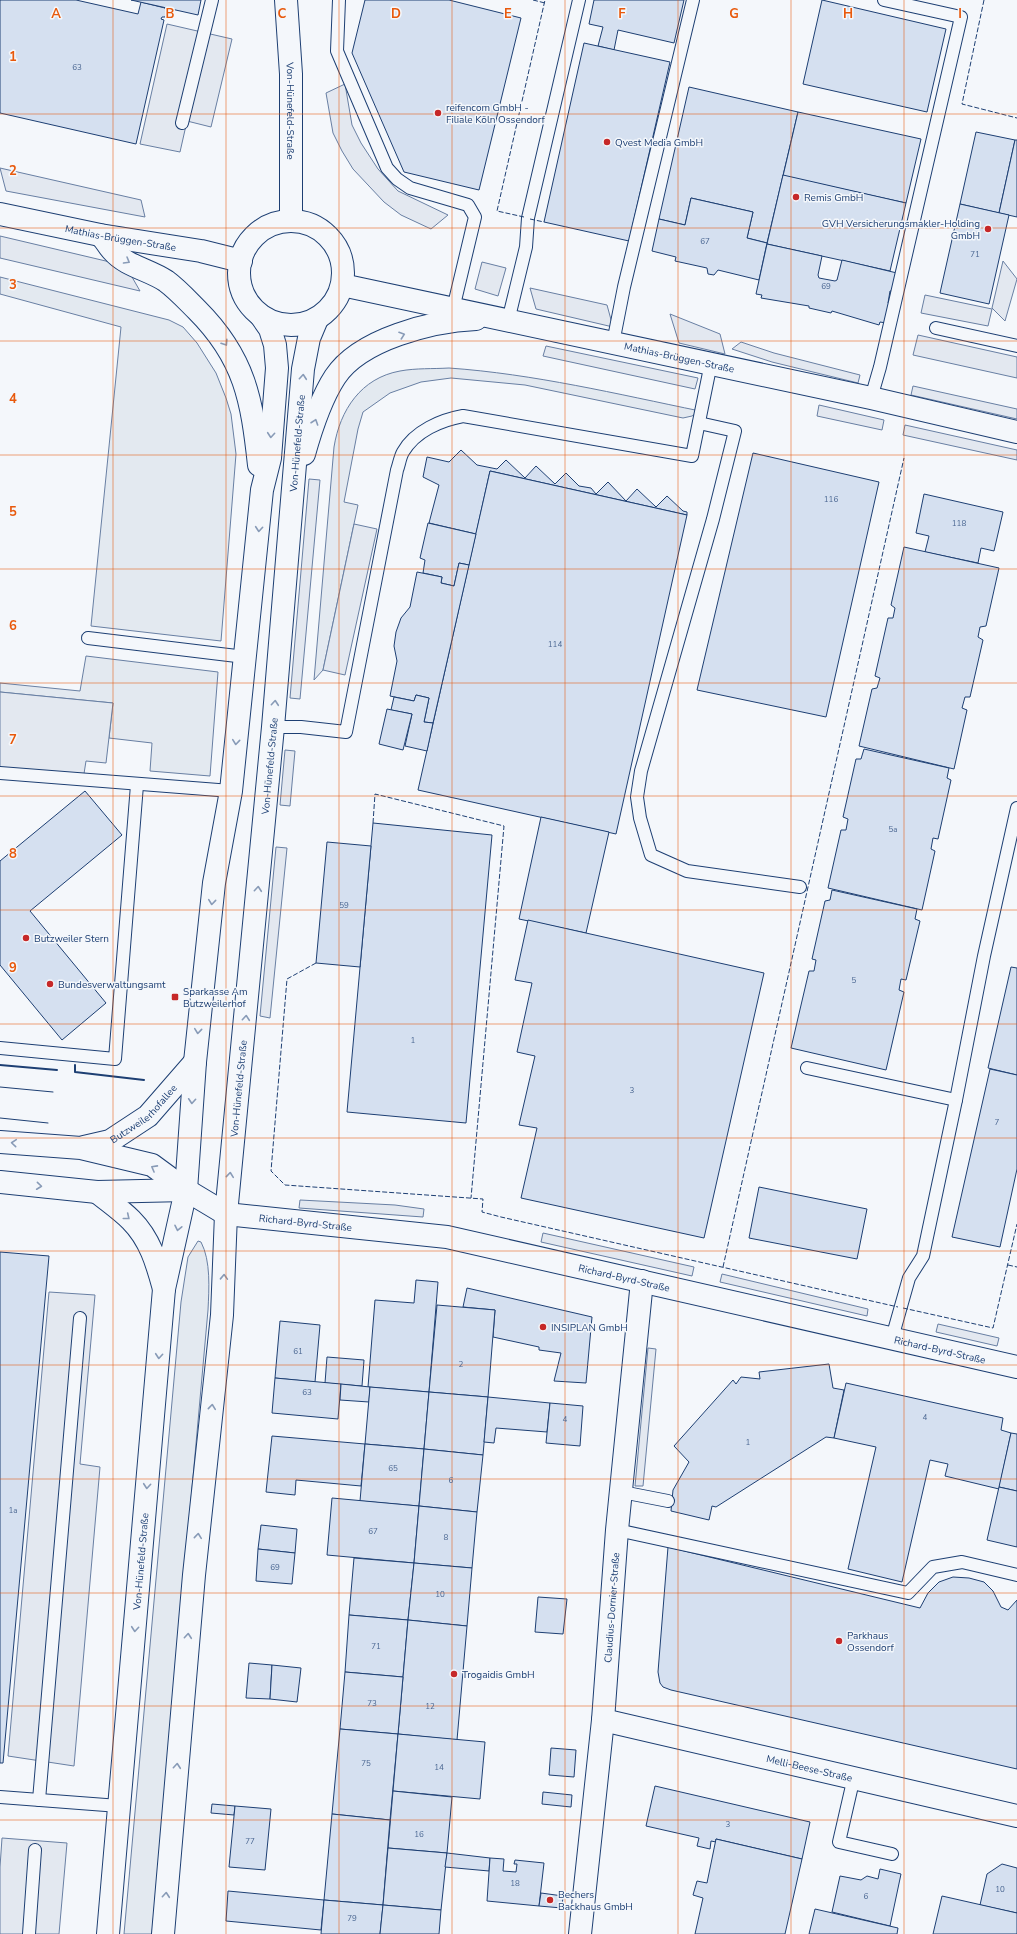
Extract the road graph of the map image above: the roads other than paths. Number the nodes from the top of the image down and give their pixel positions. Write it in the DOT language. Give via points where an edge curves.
graph roads {
  1 [pos="212,0"];
  2 [pos="286,0"];
  3 [pos="339,0"];
  4 [pos="580,0"];
  5 [pos="693,0"];
  6 [pos="884,0"];
  7 [pos="182,123"];
  8 [pos="0,214"];
  9 [pos="291,221"];
  10 [pos="100,235"];
  11 [pos="241,261"];
  12 [pos="342,285"];
  13 [pos="453,309"];
  14 [pos="261,316"];
  15 [pos="317,319"];
  16 [pos="504,320"];
  17 [pos="936,328"];
  18 [pos="1016,342"];
  19 [pos="613,343"];
  20 [pos="711,363"];
  21 [pos="871,398"];
  22 [pos="699,424"];
  23 [pos="1017,432"];
  24 [pos="262,490"];
  25 [pos="290,528"];
  26 [pos="88,638"];
  27 [pos="245,657"];
  28 [pos="273,727"];
  29 [pos="0,773"];
  30 [pos="137,785"];
  31 [pos="231,791"];
  32 [pos="1017,808"];
  33 [pos="800,887"];
  34 [pos="0,1048"];
  35 [pos="195,1062"];
  36 [pos="807,1068"];
  37 [pos="956,1100"];
  38 [pos="0,1142"];
  39 [pos="81,1148"];
  40 [pos="0,1182"];
  41 [pos="186,1190"];
  42 [pos="97,1192"];
  43 [pos="226,1214"];
  44 [pos="642,1281"];
  45 [pos="164,1289"];
  46 [pos="80,1318"];
  47 [pos="892,1338"];
  48 [pos="1017,1367"];
  49 [pos="622,1492"];
  50 [pos="668,1501"];
  51 [pos="617,1530"];
  52 [pos="1017,1574"];
  53 [pos="603,1720"];
  54 [pos="854,1777"];
  55 [pos="0,1797"];
  56 [pos="39,1800"];
  57 [pos="119,1806"];
  58 [pos="1017,1816"];
  59 [pos="35,1850"];
  60 [pos="892,1854"];
  61 [pos="29,1934"];
  62 [pos="108,1934"];
  63 [pos="163,1934"];
  64 [pos="580,1934"];
  1 -- 7 [label="lane"];
  2 -- 9 [label="street, Von-Hünefeld-Straße" via="291,74"];
  3 -- 13 [label="lane" via="337,52 387,168 410,188 468,205 475,217"];
  4 -- 16 [label="lane" via="528,218 526,247"];
  5 -- 19 [label="lane" via="624,287"];
  6 -- 21 [label="lane" via="961,17"];
  8 -- 10 [label="street, Mathias-Brüggen-Straße"];
  9 -- 11 [label="street" via="277,223 263,230 247,246"];
  9 -- 12 [label="street" via="310,225 334,242 341,256"];
  10 -- 11 [label="street, Mathias-Brüggen-Straße" via="201,251"];
  10 -- 24 [label="street, one-way" via="113,252 151,272 184,297 210,323 231,352 251,402"];
  11 -- 14 [label="street" via="238,281 247,301"];
  12 -- 13 [label="street, Mathias-Brüggen-Straße"];
  12 -- 15 [label="street" via="338,298"];
  13 -- 16 [label="street, Mathias-Brüggen-Straße"];
  14 -- 15 [label="street" via="280,325 300,325"];
  14 -- 24 [label="street, Von-Hünefeld-Straße, one-way" via="270,329 277,368 270,458"];
  25 -- 15 [label="street, Von-Hünefeld-Straße, one-way" via="305,354 308,338"];
  16 -- 19 [label="street, Mathias-Brüggen-Straße"];
  25 -- 16 [label="street, one-way" via="305,453 320,407 335,377 344,367 374,345 405,333 450,323"];
  17 -- 18 [label="lane"];
  19 -- 20 [label="street, Mathias-Brüggen-Straße"];
  20 -- 21 [label="street, Mathias-Brüggen-Straße"];
  20 -- 22 [label="lane"];
  21 -- 23 [label="street, Mathias-Brüggen-Straße"];
  22 -- 28 [label="lane" via="692,456 463,416 446,419 430,427 402,452 397,470 346,732"];
  22 -- 33 [label="lane" via="735,431 713,519 641,770 637,797 640,818 651,856 687,871"];
  24 -- 27 [label="street, Von-Hünefeld-Straße, one-way"];
  28 -- 25 [label="street, Von-Hünefeld-Straße, one-way"];
  26 -- 27 [label="lane"];
  27 -- 31 [label="street, Von-Hünefeld-Straße, one-way"];
  43 -- 28 [label="street, Von-Hünefeld-Straße, one-way"];
  29 -- 30 [label="lane"];
  30 -- 31 [label="lane"];
  30 -- 34 [label="lane" via="115,1059"];
  31 -- 35 [label="street, Von-Hünefeld-Straße, one-way" via="214,883"];
  32 -- 37 [label="lane" via="984,956"];
  35 -- 39 [label="street, Butzweilerhofallee" via="148,1116 110,1141"];
  35 -- 41 [label="street, Von-Hünefeld-Straße, one-way"];
  36 -- 37 [label="lane"];
  37 -- 47 [label="lane" via="923,1256 909,1278"];
  39 -- 38 [label="street, Butzweilerhofallee, one-way"];
  41 -- 39 [label="street, Butzweilerhofallee, one-way" via="152,1165"];
  40 -- 42 [label="street, one-way"];
  41 -- 42 [label="street"];
  41 -- 43 [label="street"];
  41 -- 45 [label="street, Von-Hünefeld-Straße, one-way"];
  42 -- 45 [label="street, one-way" via="130,1219 146,1237 156,1259"];
  43 -- 44 [label="street, Richard-Byrd-Straße" via="447,1237"];
  63 -- 43 [label="street, Von-Hünefeld-Straße, one-way" via="194,1575 222,1315"];
  44 -- 47 [label="street, Richard-Byrd-Straße"];
  44 -- 49 [label="street, Claudius-Dornier-Straße"];
  45 -- 57 [label="street, Von-Hünefeld-Straße, one-way"];
  46 -- 56 [label="lane"];
  47 -- 48 [label="street, Richard-Byrd-Straße"];
  49 -- 50 [label="lane"];
  49 -- 51 [label="street, Claudius-Dornier-Straße"];
  51 -- 52 [label="lane" via="908,1593 933,1567 962,1562"];
  51 -- 53 [label="street, Claudius-Dornier-Straße"];
  53 -- 54 [label="street, Melli-Beese-Straße"];
  53 -- 64 [label="street, Claudius-Dornier-Straße"];
  54 -- 58 [label="street, Melli-Beese-Straße"];
  54 -- 60 [label="lane" via="839,1842"];
  55 -- 56 [label="lane"];
  56 -- 57 [label="lane"];
  57 -- 62 [label="street, Von-Hünefeld-Straße"];
  59 -- 61 [label="lane"];
}
